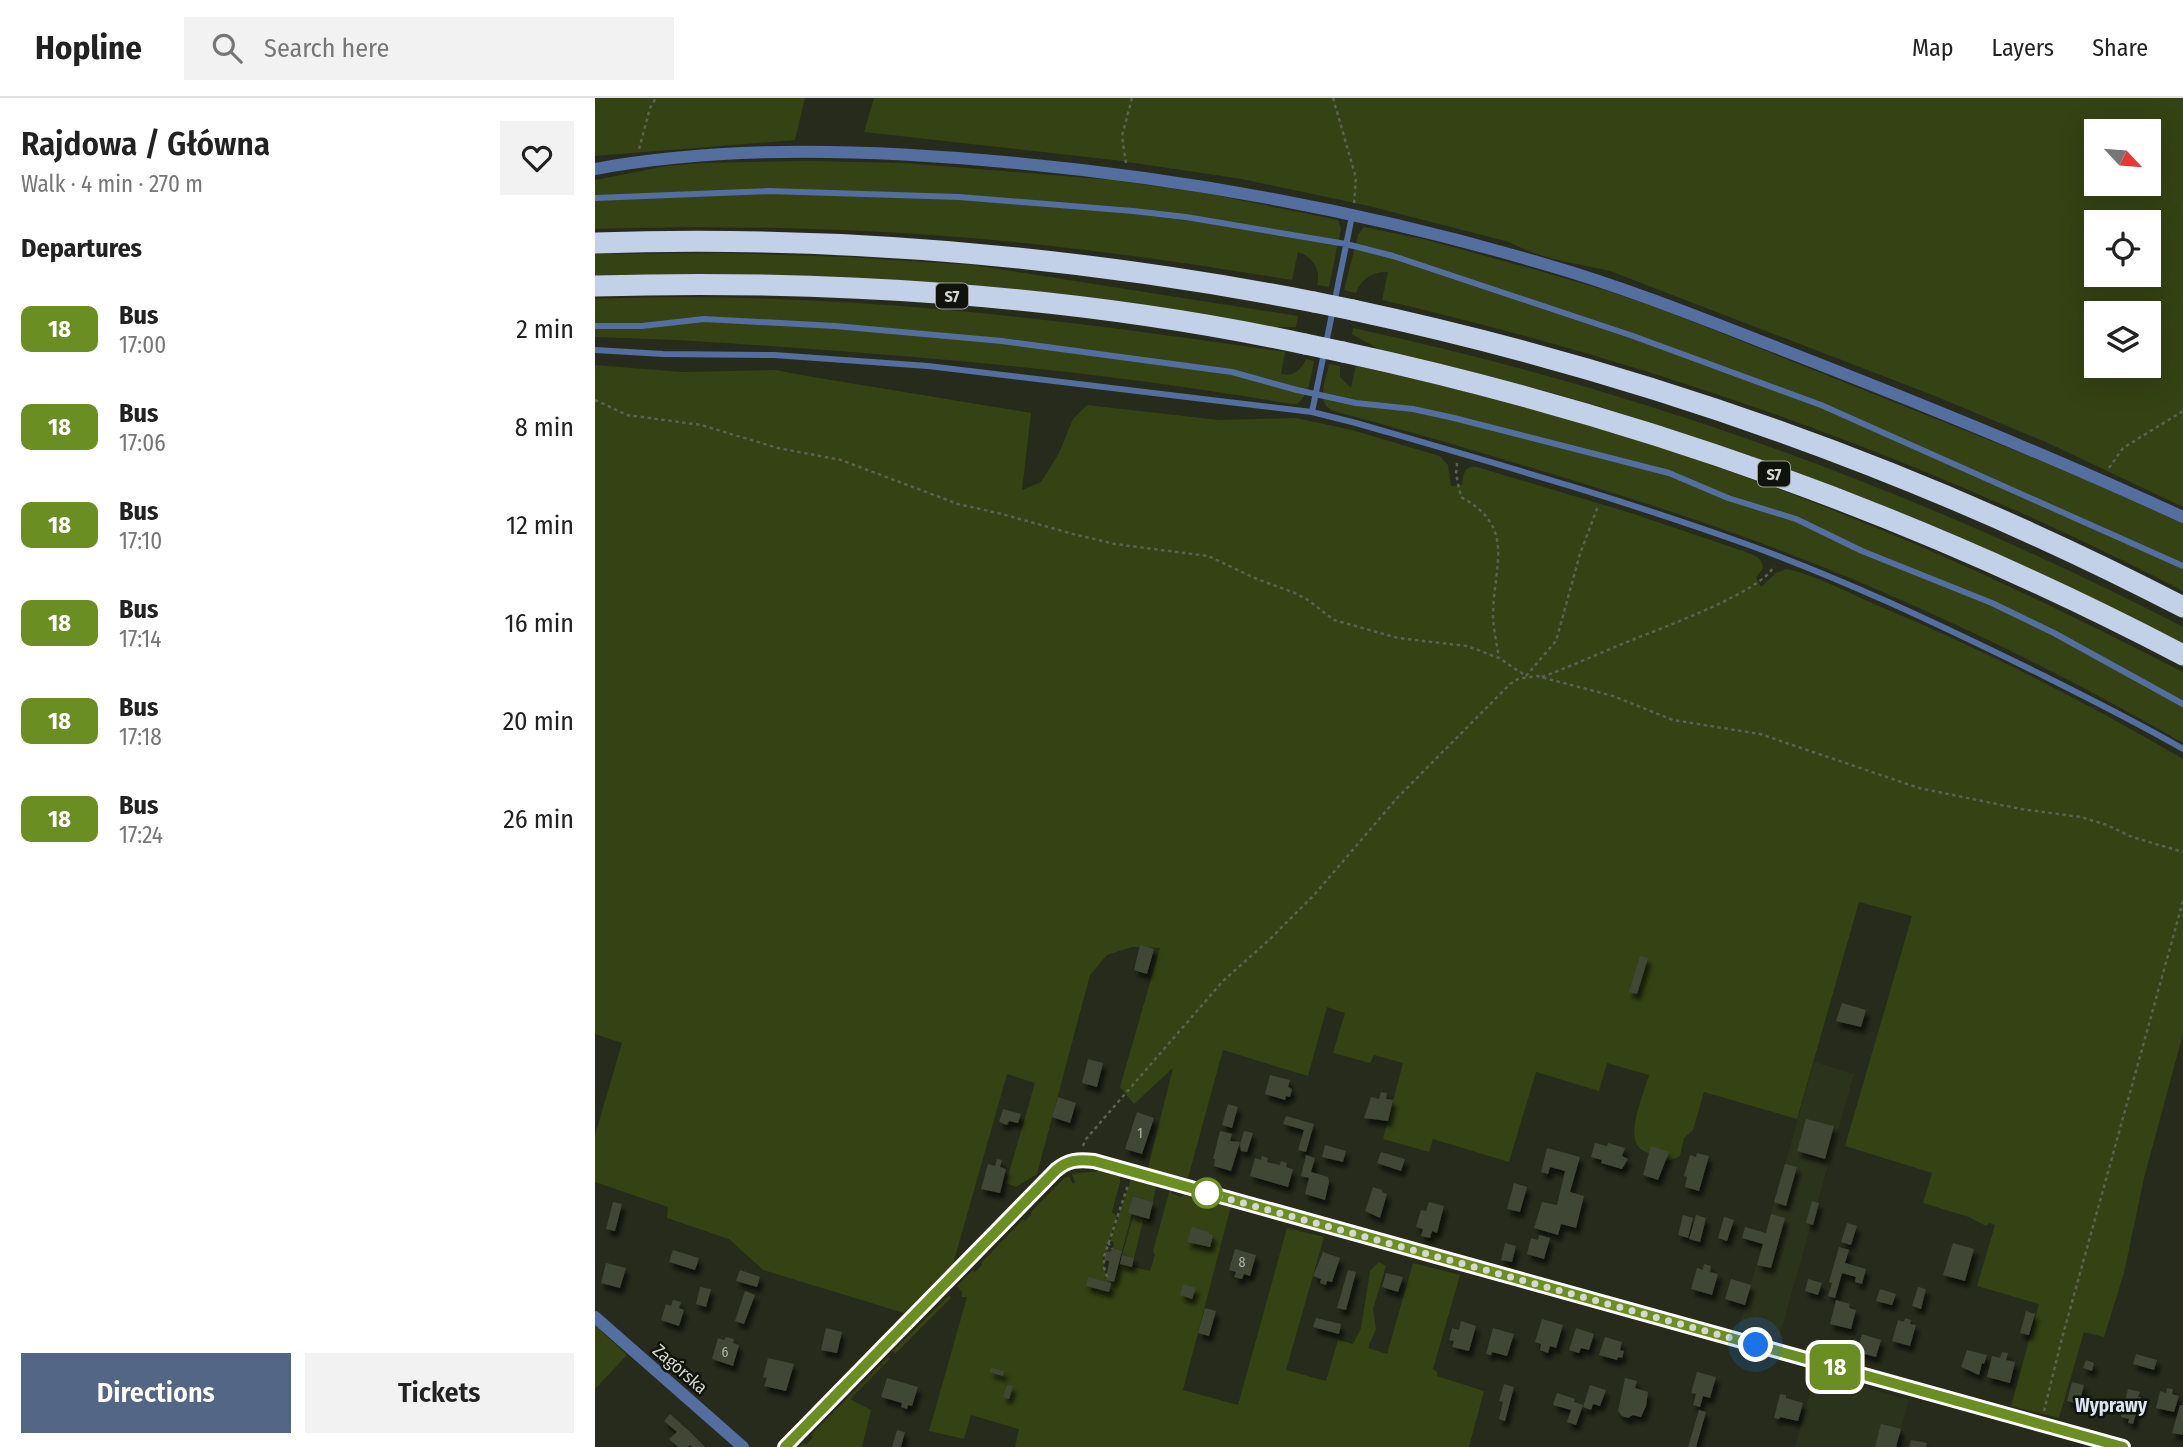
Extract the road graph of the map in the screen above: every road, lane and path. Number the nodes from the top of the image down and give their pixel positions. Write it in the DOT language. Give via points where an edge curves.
graph roads {
  1 [pos="656,98"];
  2 [pos="1132,98"];
  3 [pos="1333,98"];
  4 [pos="635,163"];
  5 [pos="595,169"];
  6 [pos="1129,176"];
  7 [pos="595,198"];
  8 [pos="1352,216"];
  9 [pos="595,243"];
  10 [pos="1346,244"];
  11 [pos="595,286"];
  12 [pos="595,326"];
  13 [pos="595,350"];
  14 [pos="1316,394"];
  15 [pos="595,400"];
  16 [pos="2183,411"];
  17 [pos="1312,412"];
  18 [pos="1458,453"];
  19 [pos="2101,480"];
  20 [pos="1602,496"];
  21 [pos="2183,517"];
  22 [pos="1778,556"];
  23 [pos="2183,566"];
  24 [pos="2183,607"];
  25 [pos="2183,655"];
  26 [pos="1499,658"];
  27 [pos="1526,676"];
  28 [pos="1542,677"];
  29 [pos="2183,704"];
  30 [pos="2183,750"];
  31 [pos="2183,852"];
  32 [pos="2183,901"];
  33 [pos="1080,1160"];
  34 [pos="1131,1171"];
  35 [pos="1108,1242"];
  36 [pos="1112,1249"];
  37 [pos="1107,1277"];
  38 [pos="595,1317"];
  39 [pos="2041,1424"];
  40 [pos="743,1447"];
  41 [pos="785,1447"];
  42 [pos="2124,1447"];
  1 -- 4 [label="path"];
  2 -- 6 [label="path" via="1122,136"];
  3 -- 8 [label="path" via="1356,178"];
  4 -- 5 [label="street"];
  4 -- 6 [label="street" via="743,153 883,154"];
  6 -- 8 [label="street" via="1266,197"];
  7 -- 10 [label="lane" via="769,191 972,198 1159,214"];
  8 -- 10 [label="lane"];
  8 -- 19 [label="street" via="1454,238 1631,292"];
  9 -- 24 [label="highway, S7, bridge" via="800,243 971,253 1220,285 1453,332 1651,387 1844,453 2084,557"];
  10 -- 14 [label="lane"];
  10 -- 23 [label="lane" via="1546,306 1760,381"];
  11 -- 25 [label="highway, S7, bridge" via="734,285 1014,301 1305,344 1427,370 1685,443 1844,500 1967,551"];
  12 -- 14 [label="lane" via="704,319 1002,341 1232,372"];
  13 -- 17 [label="lane" via="774,355 928,366"];
  14 -- 17 [label="lane"];
  14 -- 29 [label="lane" via="1434,413 1669,473 1796,519 1992,603"];
  15 -- 26 [label="path" via="627,415 701,425 778,448 841,460 958,504 1073,534 1208,556 1295,593 1334,620 1398,638 1467,646"];
  16 -- 19 [label="path" via="2123,448"];
  17 -- 18 [label="lane"];
  18 -- 20 [label="lane"];
  18 -- 26 [label="path" via="1461,498 1477,506 1491,522 1500,550 1493,617"];
  19 -- 21 [label="street"];
  20 -- 22 [label="lane"];
  20 -- 27 [label="path" via="1556,641"];
  22 -- 28 [label="path" via="1772,571 1759,581 1711,607"];
  22 -- 30 [label="lane" via="1973,641"];
  26 -- 27 [label="path"];
  27 -- 28 [label="path"];
  27 -- 33 [label="path" via="1510,684 1398,797 1327,881 1223,981 1086,1139"];
  28 -- 31 [label="path" via="1619,698 1673,720 1760,734 1908,785 2093,820"];
  32 -- 39 [label="path"];
  33 -- 34 [label="street"];
  33 -- 41 [label="street" via="1056,1170"];
  34 -- 35 [label="path"];
  34 -- 39 [label="street"];
  35 -- 36 [label="path"];
  35 -- 37 [label="path" via="1103,1260"];
  38 -- 40 [label="street, Zagórska"];
  39 -- 42 [label="street"];
}
